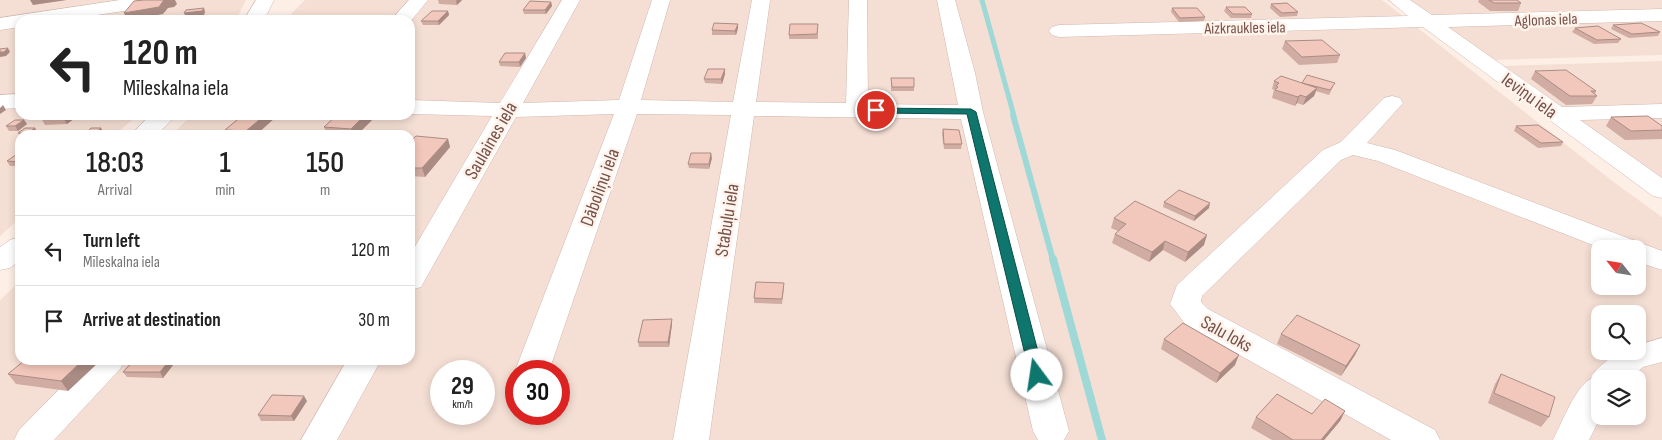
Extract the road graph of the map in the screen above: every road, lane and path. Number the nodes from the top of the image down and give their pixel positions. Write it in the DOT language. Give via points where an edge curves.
graph roads {
  1 [pos="158,0"];
  2 [pos="266,0"];
  3 [pos="419,0"];
  4 [pos="571,0"];
  5 [pos="661,0"];
  6 [pos="761,0"];
  7 [pos="858,0"];
  8 [pos="946,0"];
  9 [pos="1398,0"];
  10 [pos="118,2"];
  11 [pos="51,15"];
  12 [pos="257,15"];
  13 [pos="406,15"];
  14 [pos="1662,15"];
  15 [pos="15,22"];
  16 [pos="1430,22"];
  17 [pos="0,24"];
  18 [pos="1059,31"];
  19 [pos="15,101"];
  20 [pos="0,102"];
  21 [pos="1392,103"];
  22 [pos="415,106"];
  23 [pos="628,107"];
  24 [pos="743,109"];
  25 [pos="508,110"];
  26 [pos="858,110"];
  27 [pos="1662,111"];
  28 [pos="971,112"];
  29 [pos="1557,114"];
  30 [pos="159,120"];
  31 [pos="148,130"];
  32 [pos="1350,147"];
  33 [pos="1662,190"];
  34 [pos="1607,240"];
  35 [pos="15,250"];
  36 [pos="1646,255"];
  37 [pos="0,261"];
  38 [pos="1662,261"];
  39 [pos="415,271"];
  40 [pos="1662,350"];
  41 [pos="536,360"];
  42 [pos="103,365"];
  43 [pos="361,365"];
  44 [pos="1618,370"];
  45 [pos="1591,401"];
  46 [pos="1051,432"];
  47 [pos="32,440"];
  48 [pos="319,440"];
  49 [pos="691,440"];
  50 [pos="1422,440"];
  51 [pos="1571,440"];
  1 -- 10 [label="street"];
  2 -- 12 [label="street"];
  3 -- 13 [label="street"];
  4 -- 25 [label="street, Saulaines iela"];
  5 -- 23 [label="street, Dāboliņu iela"];
  6 -- 24 [label="street, Stabuļu iela"];
  7 -- 26 [label="street"];
  8 -- 28 [label="street"];
  9 -- 16 [label="street, Ieviņu iela"];
  10 -- 11 [label="street"];
  14 -- 16 [label="street, Aglonas iela"];
  15 -- 17 [label="street"];
  16 -- 18 [label="street, Aizkraukles iela"];
  16 -- 29 [label="street, Ieviņu iela"];
  19 -- 20 [label="street"];
  21 -- 32 [label="street, Salu loks"];
  22 -- 25 [label="street"];
  23 -- 24 [label="street"];
  23 -- 25 [label="street"];
  23 -- 41 [label="street, Dāboliņu iela"];
  24 -- 26 [label="street"];
  24 -- 49 [label="street, Stabuļu iela"];
  25 -- 39 [label="street, Saulaines iela"];
  26 -- 28 [label="street"];
  27 -- 29 [label="street"];
  28 -- 46 [label="street"];
  29 -- 33 [label="street, Ieviņu iela"];
  30 -- 31 [label="street"];
  32 -- 34 [label="street" via="1386,155"];
  32 -- 50 [label="street, Salu loks" via="1332,155 1188,292 1185,304 1196,317"];
  35 -- 37 [label="street"];
  36 -- 38 [label="street"];
  40 -- 44 [label="street" via="1632,358"];
  42 -- 47 [label="street"];
  43 -- 48 [label="street"];
  45 -- 51 [label="street"];
}
